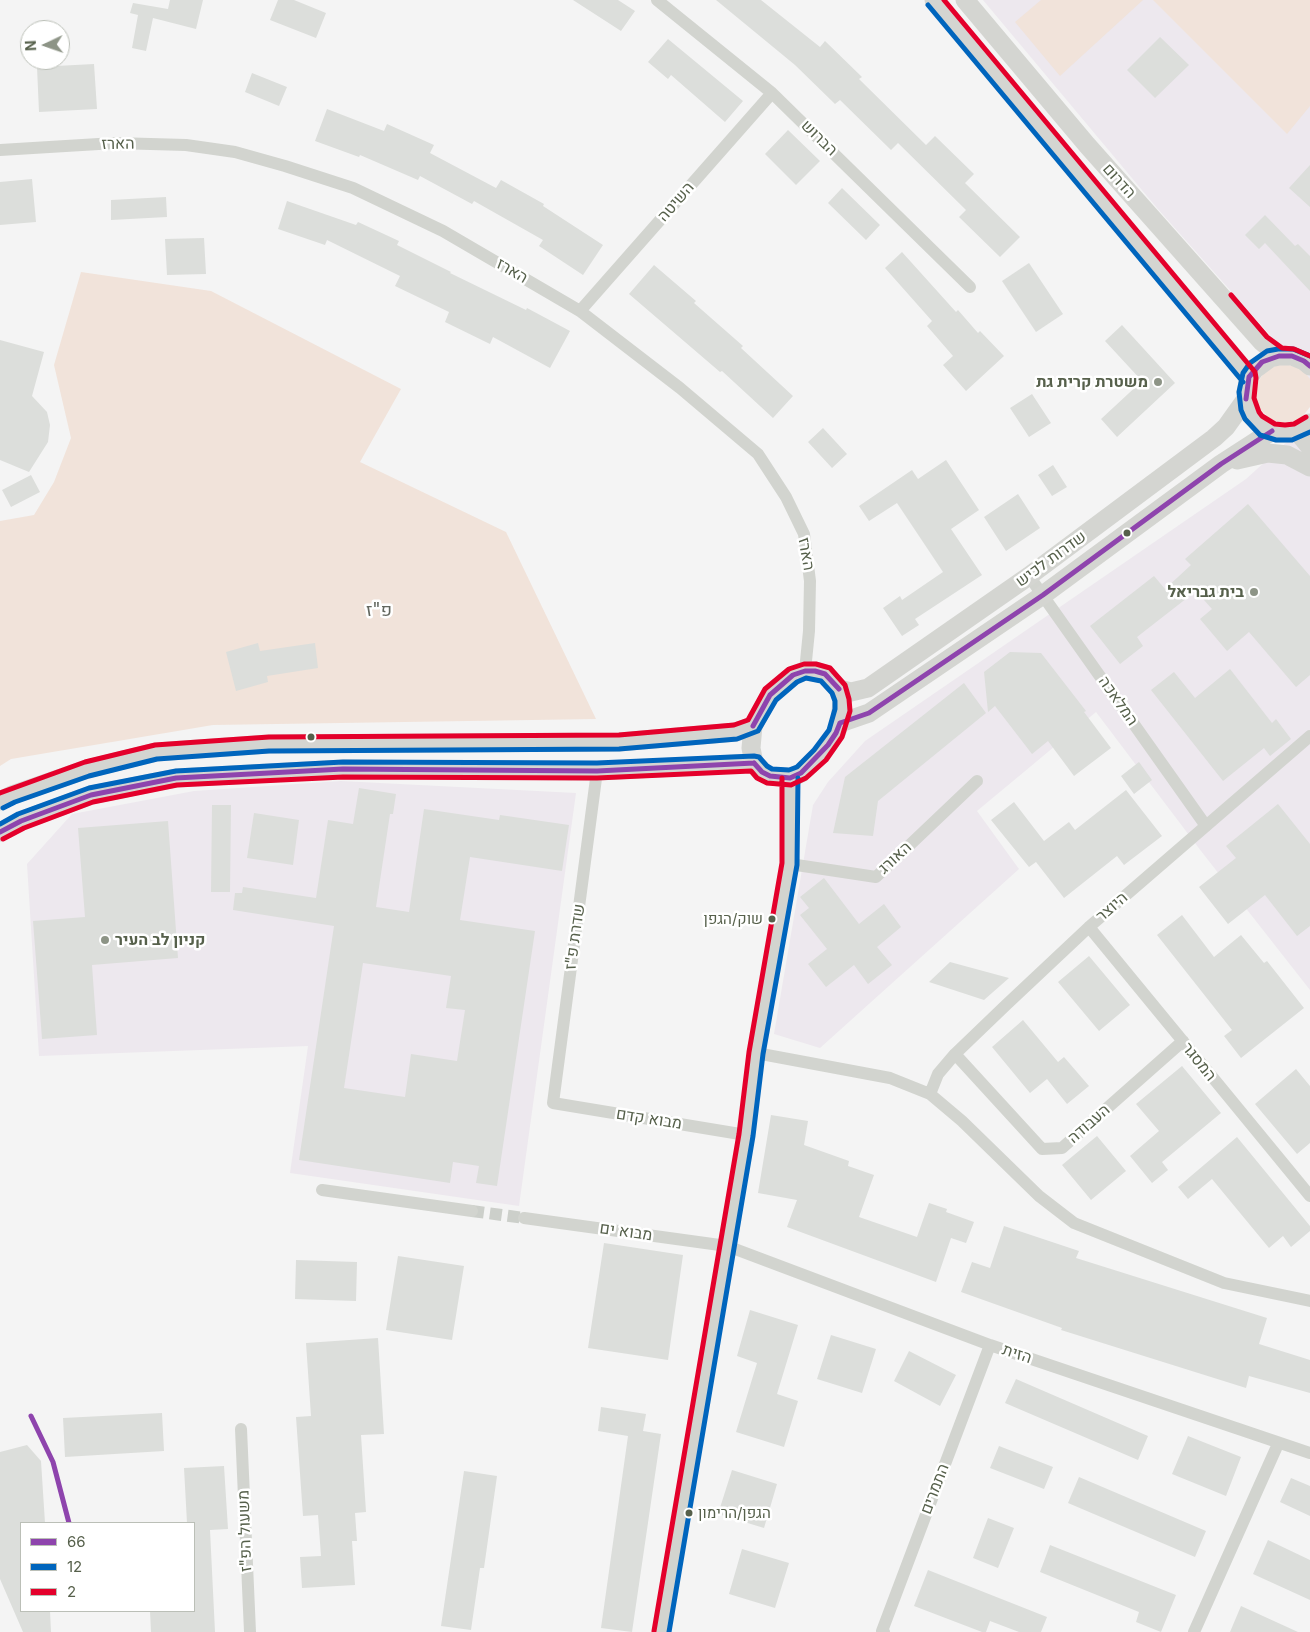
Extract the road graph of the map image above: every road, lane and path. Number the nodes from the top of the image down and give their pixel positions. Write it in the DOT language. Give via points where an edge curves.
graph roads {
  1 [pos="658,0"];
  2 [pos="934,0"];
  3 [pos="965,0"];
  4 [pos="772,93"];
  5 [pos="0,150"];
  6 [pos="970,287"];
  7 [pos="580,311"];
  8 [pos="1279,356"];
  9 [pos="1310,366"];
  10 [pos="1249,377"];
  11 [pos="1246,399"];
  12 [pos="1304,427"];
  13 [pos="1272,431"];
  14 [pos="1310,447"];
  15 [pos="1221,464"];
  16 [pos="1310,467"];
  17 [pos="1029,576"];
  18 [pos="1043,595"];
  19 [pos="804,671"];
  20 [pos="839,689"];
  21 [pos="840,723"];
  22 [pos="753,726"];
  23 [pos="1310,736"];
  24 [pos="754,763"];
  25 [pos="597,771"];
  26 [pos="790,778"];
  27 [pos="978,781"];
  28 [pos="0,801"];
  29 [pos="1206,826"];
  30 [pos="0,832"];
  31 [pos="790,864"];
  32 [pos="1089,927"];
  33 [pos="1183,1041"];
  34 [pos="756,1053"];
  35 [pos="955,1054"];
  36 [pos="930,1094"];
  37 [pos="552,1103"];
  38 [pos="746,1135"];
  39 [pos="322,1190"];
  40 [pos="1310,1196"];
  41 [pos="472,1211"];
  42 [pos="524,1218"];
  43 [pos="727,1246"];
  44 [pos="1310,1301"];
  45 [pos="990,1345"];
  46 [pos="241,1429"];
  47 [pos="1278,1444"];
  48 [pos="1310,1453"];
  49 [pos="250,1632"];
  50 [pos="662,1632"];
  51 [pos="884,1632"];
  52 [pos="1194,1632"];
  1 -- 4 [label="street, הברוש"];
  2 -- 10 [label="main road, הדרום"];
  3 -- 8 [label="main road, הדרום" via="1094,153 1262,342"];
  4 -- 6 [label="street, הברוש"];
  4 -- 7 [label="street, השיטה"];
  5 -- 7 [label="street, הארז" via="115,143 186,145 260,158 353,188 425,222"];
  7 -- 19 [label="street, הארז" via="680,388 758,454 786,497 804,534 810,581"];
  8 -- 9 [label="main road" via="1292,356"];
  8 -- 10 [label="main road" via="1262,362"];
  10 -- 11 [label="main road"];
  11 -- 13 [label="main road" via="1252,416"];
  11 -- 17 [label="main road, שדרות לכיש" via="1214,438"];
  12 -- 13 [label="main road" via="1285,433"];
  12 -- 14 [label="main road"];
  13 -- 15 [label="main road, שדרות לכיש"];
  15 -- 16 [label="main road" via="1268,454 1287,455"];
  15 -- 18 [label="main road, שדרות לכיש"];
  17 -- 18 [label="street, המלאכה"];
  17 -- 20 [label="main road, שדרות לכיש" via="868,688 851,692"];
  18 -- 21 [label="main road, שדרות לכיש" via="869,713"];
  18 -- 29 [label="street, המלאכה"];
  19 -- 20 [label="main road" via="825,674"];
  19 -- 22 [label="main road" via="793,675 770,695"];
  20 -- 21 [label="main road" via="842,700"];
  21 -- 26 [label="main road" via="820,755 801,773"];
  22 -- 24 [label="main road" via="751,748"];
  22 -- 28 [label="main road" via="736,732 619,742 269,744 156,752 88,769"];
  23 -- 29 [label="street, היוצר"];
  24 -- 25 [label="main road"];
  24 -- 26 [label="main road" via="770,776"];
  25 -- 30 [label="main road" via="343,768 176,778 91,794 21,820"];
  25 -- 37 [label="street, שדרת פ\"ז"];
  26 -- 31 [label="street"];
  27 -- 31 [label="street, האורג" via="876,877"];
  29 -- 32 [label="street, היוצר"];
  31 -- 34 [label="street"];
  32 -- 33 [label="street, המסגר"];
  32 -- 35 [label="street, היוצר"];
  33 -- 35 [label="street, העבודה" via="1062,1148 1042,1149"];
  33 -- 40 [label="street, המסגר"];
  34 -- 36 [label="street" via="890,1078"];
  34 -- 38 [label="street"];
  35 -- 36 [label="street, היוצר" via="938,1074"];
  36 -- 44 [label="street" via="1039,1196 1074,1223 1224,1283"];
  37 -- 38 [label="street, מבוא קדם"];
  38 -- 43 [label="street"];
  39 -- 41 [label="street"];
  42 -- 43 [label="street, מבוא ים"];
  43 -- 45 [label="street, הזית"];
  43 -- 50 [label="street"];
  45 -- 47 [label="street, הזית"];
  45 -- 51 [label="street, התמרים"];
  46 -- 49 [label="street, משעול הפ\"ז"];
  47 -- 48 [label="street, הזית"];
  47 -- 52 [label="street"];
}
